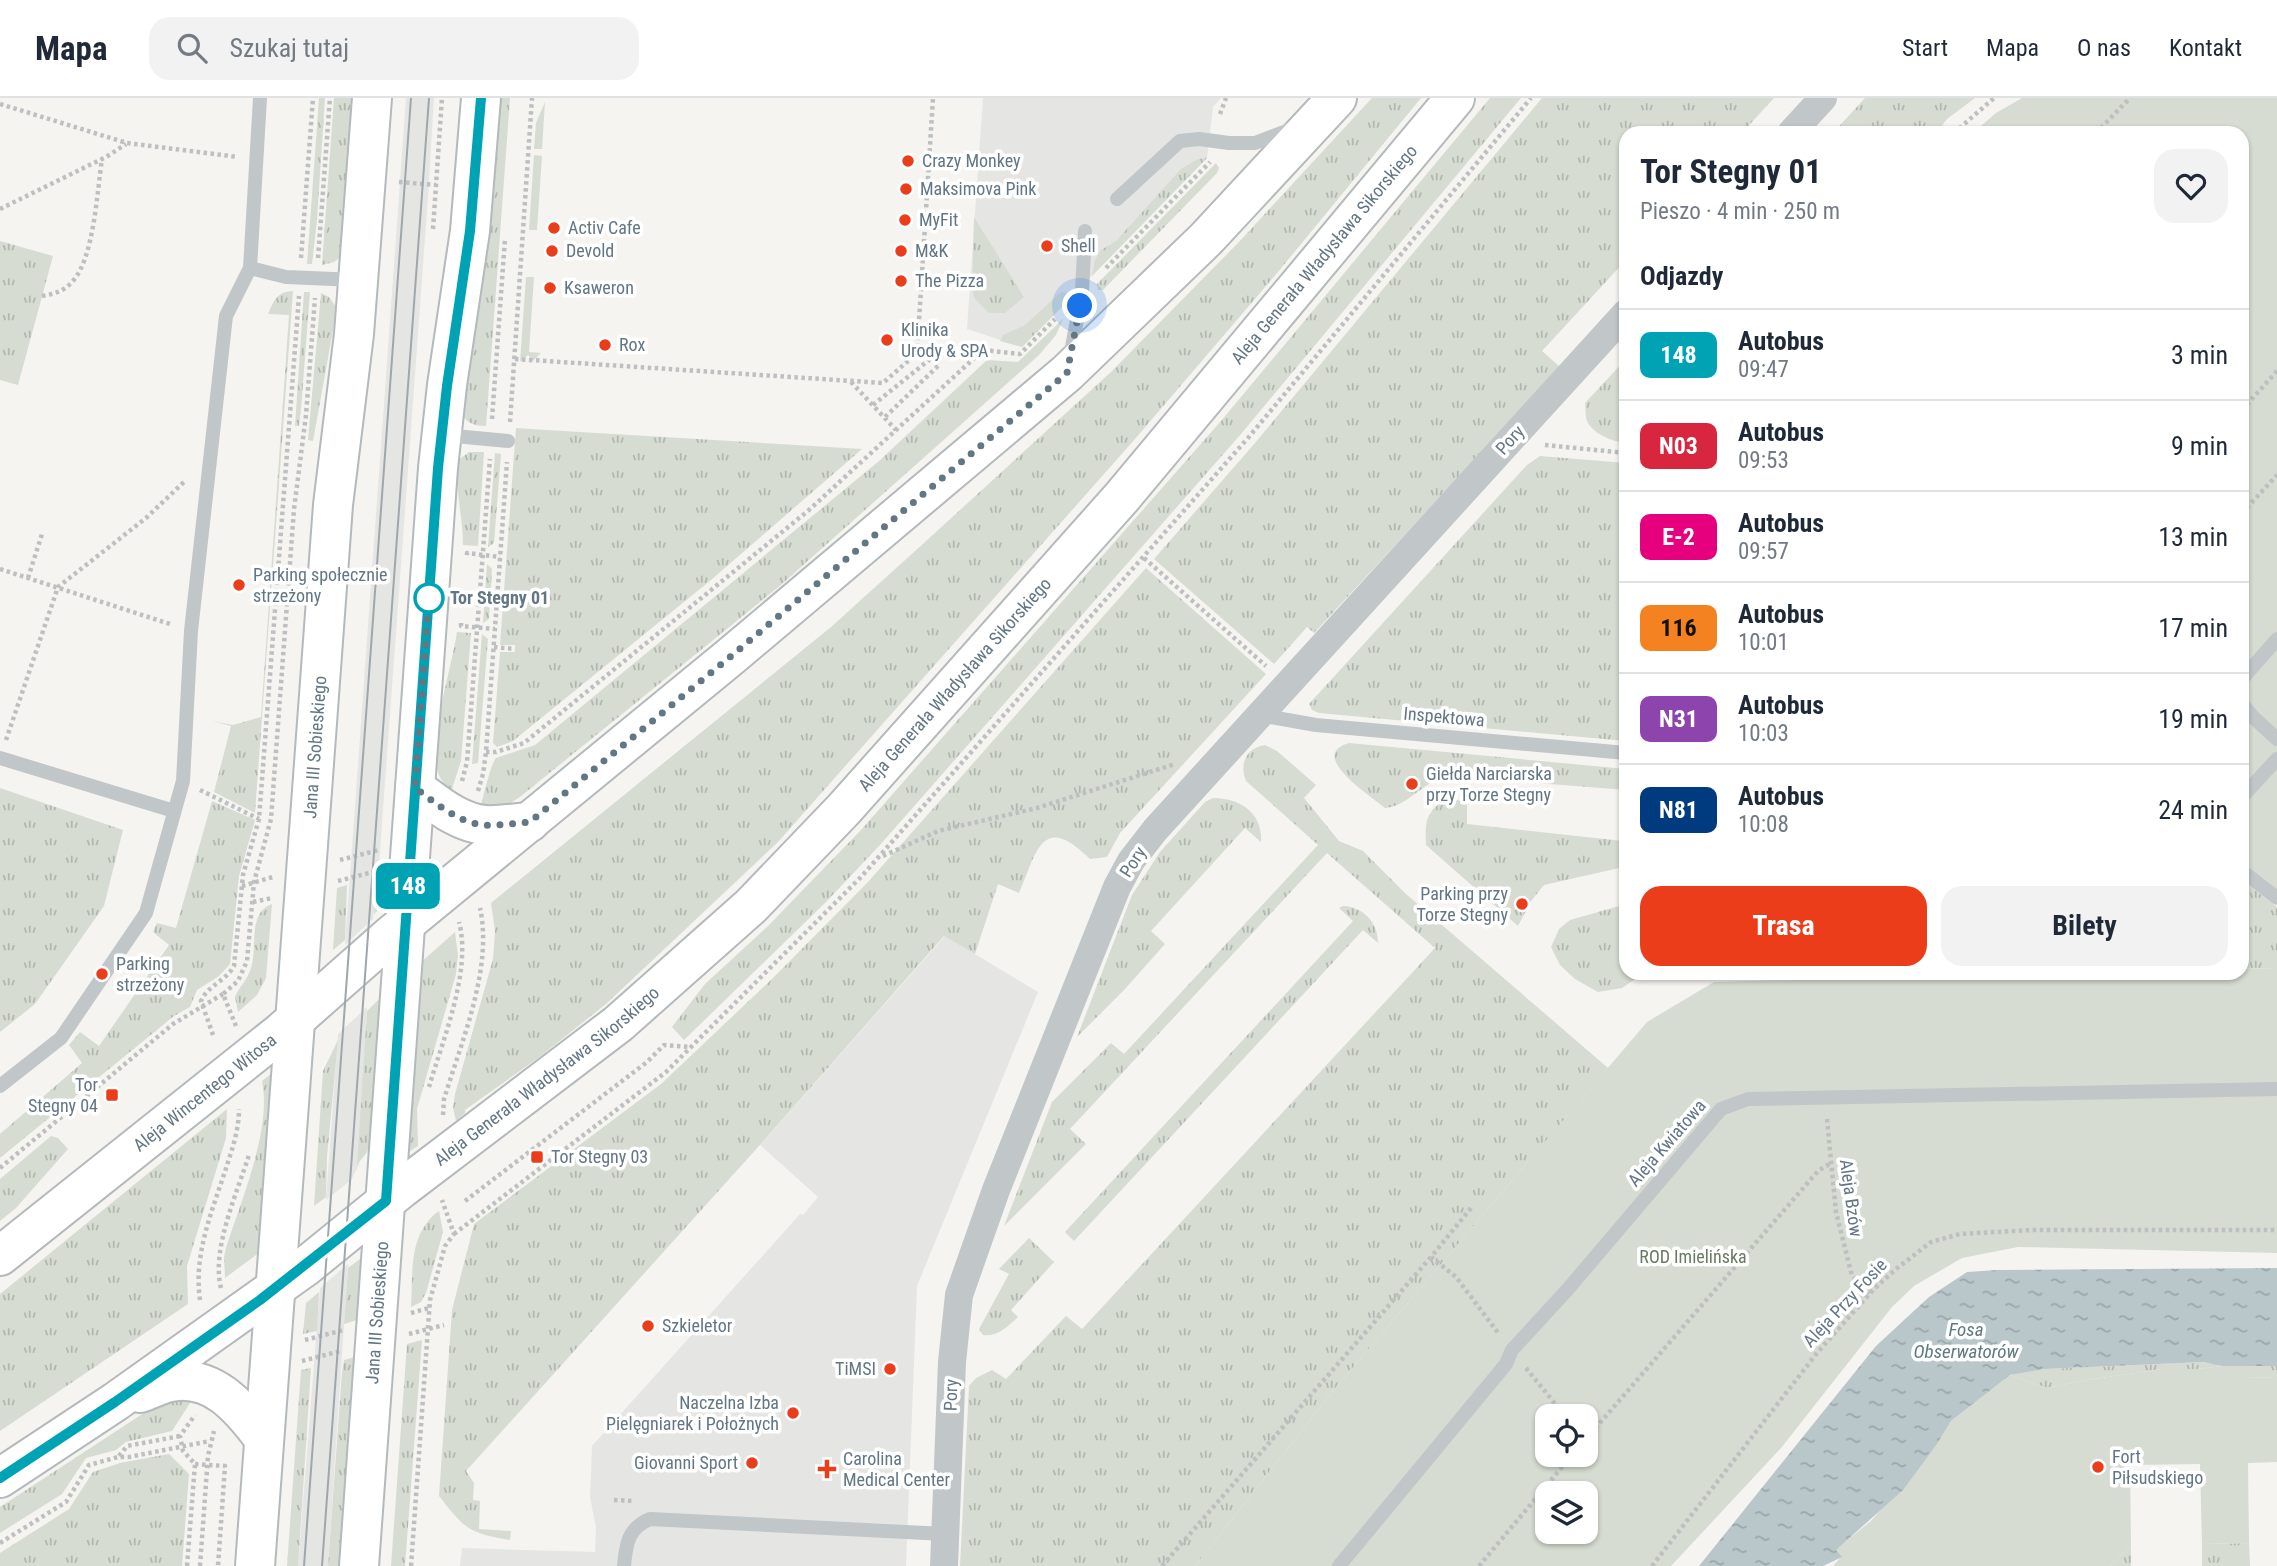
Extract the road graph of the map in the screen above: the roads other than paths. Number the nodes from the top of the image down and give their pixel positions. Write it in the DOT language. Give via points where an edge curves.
graph roads {
  1 [pos="260,98"];
  2 [pos="372,98"];
  3 [pos="481,98"];
  4 [pos="1455,98"];
  5 [pos="1823,98"];
  6 [pos="1328,108"];
  7 [pos="1797,126"];
  8 [pos="1116,200"];
  9 [pos="1084,231"];
  10 [pos="250,268"];
  11 [pos="359,280"];
  12 [pos="1619,321"];
  13 [pos="1067,373"];
  14 [pos="441,435"];
  15 [pos="508,441"];
  16 [pos="2277,639"];
  17 [pos="2249,671"];
  18 [pos="2249,712"];
  19 [pos="1259,715"];
  20 [pos="2277,739"];
  21 [pos="2,750"];
  22 [pos="1619,752"];
  23 [pos="2277,759"];
  24 [pos="415,788"];
  25 [pos="2249,789"];
  26 [pos="174,811"];
  27 [pos="530,822"];
  28 [pos="2249,876"];
  29 [pos="2277,898"];
  30 [pos="405,924"];
  31 [pos="295,1020"];
  32 [pos="0,1086"];
  33 [pos="2277,1089"];
  34 [pos="386,1201"];
  35 [pos="0,1256"];
  36 [pos="275,1289"];
  37 [pos="115,1402"];
  38 [pos="264,1439"];
  39 [pos="0,1478"];
  40 [pos="945,1534"];
  41 [pos="255,1566"];
  42 [pos="359,1566"];
  43 [pos="624,1566"];
  44 [pos="944,1566"];
  45 [pos="1339,1566"];
  1 -- 10 [label="lane"];
  2 -- 11 [label="main road, Jana III Sobieskiego"];
  3 -- 14 [label="main road, Jana III Sobieskiego" via="470,231"];
  4 -- 34 [label="main road, Aleja Generała Władysława Sikorskiego" via="1122,497 791,866 618,1024"];
  5 -- 7 [label="street"];
  6 -- 8 [label="lane" via="1255,143 1180,142"];
  6 -- 13 [label="main road" via="1206,239"];
  9 -- 13 [label="lane" via="1082,292"];
  10 -- 11 [label="lane" via="286,277"];
  10 -- 26 [label="lane" via="226,316 191,631 183,781"];
  11 -- 31 [label="main road, Jana III Sobieskiego" via="333,505"];
  12 -- 19 [label="street, Pory"];
  13 -- 27 [label="main road"];
  14 -- 15 [label="lane"];
  14 -- 24 [label="main road, Jana III Sobieskiego"];
  16 -- 17 [label="lane"];
  18 -- 20 [label="lane"];
  19 -- 22 [label="lane, Inspektowa" via="1330,726"];
  19 -- 40 [label="street, Pory" via="1131,861 996,1190 956,1311"];
  21 -- 26 [label="lane"];
  23 -- 25 [label="lane"];
  24 -- 27 [label="main road" via="456,816 475,823"];
  24 -- 30 [label="main road, Jana III Sobieskiego"];
  26 -- 32 [label="lane" via="146,913 61,1038"];
  27 -- 30 [label="main road"];
  28 -- 29 [label="lane"];
  30 -- 31 [label="main road, Aleja Wincentego Witosa"];
  30 -- 34 [label="main road, Jana III Sobieskiego"];
  31 -- 35 [label="main road, Aleja Wincentego Witosa"];
  31 -- 36 [label="main road, Jana III Sobieskiego"];
  33 -- 45 [label="lane, Aleja Kwiatowa" via="1748,1099 1720,1109 1512,1350 1506,1364"];
  34 -- 36 [label="main road"];
  34 -- 42 [label="main road, Jana III Sobieskiego"];
  36 -- 37 [label="main road"];
  36 -- 38 [label="main road, Jana III Sobieskiego"];
  37 -- 38 [label="main road" via="168,1382 206,1385 238,1405"];
  37 -- 39 [label="main road"];
  38 -- 41 [label="main road, Jana III Sobieskiego"];
  40 -- 43 [label="lane" via="650,1519 629,1537"];
  40 -- 44 [label="street, Pory"];
}
